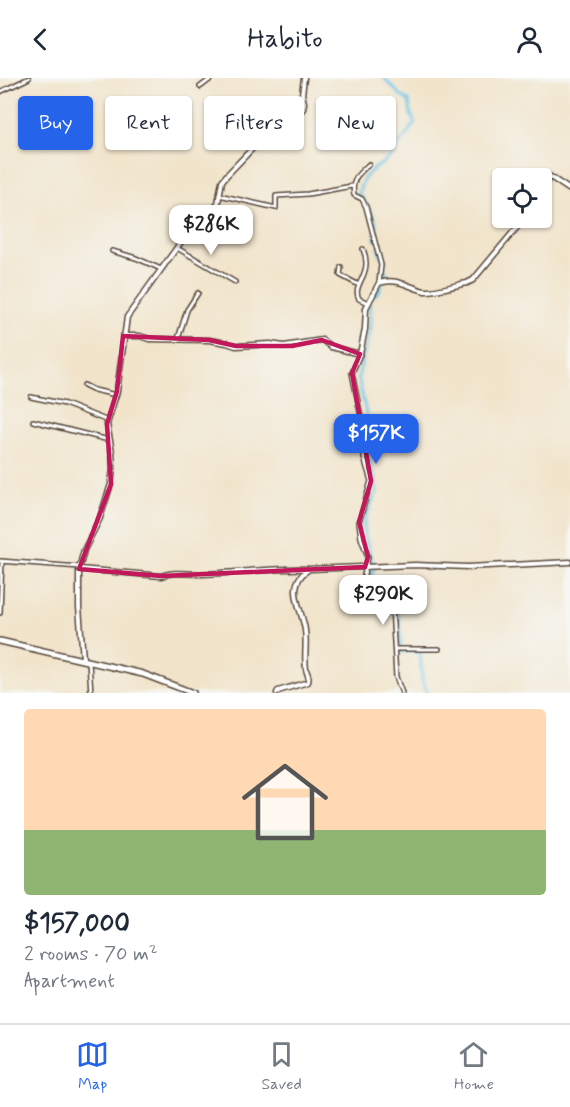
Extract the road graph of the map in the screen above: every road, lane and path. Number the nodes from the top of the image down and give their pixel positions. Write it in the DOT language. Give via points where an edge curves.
graph roads {
  1 [pos="29,78"];
  2 [pos="212,78"];
  3 [pos="304,78"];
  4 [pos="200,87"];
  5 [pos="0,93"];
  6 [pos="369,164"];
  7 [pos="552,178"];
  8 [pos="352,186"];
  9 [pos="570,190"];
  10 [pos="219,195"];
  11 [pos="516,228"];
  12 [pos="177,247"];
  13 [pos="363,249"];
  14 [pos="112,251"];
  15 [pos="341,267"];
  16 [pos="160,269"];
  17 [pos="235,282"];
  18 [pos="379,283"];
  19 [pos="359,285"];
  20 [pos="198,293"];
  21 [pos="369,303"];
  22 [pos="123,336"];
  23 [pos="178,339"];
  24 [pos="360,354"];
  25 [pos="84,386"];
  26 [pos="116,395"];
  27 [pos="31,397"];
  28 [pos="33,421"];
  29 [pos="108,421"];
  30 [pos="109,440"];
  31 [pos="1,561"];
  32 [pos="570,562"];
  33 [pos="365,567"];
  34 [pos="79,568"];
  35 [pos="309,569"];
  36 [pos="0,613"];
  37 [pos="0,641"];
  38 [pos="395,649"];
  39 [pos="438,649"];
  40 [pos="86,659"];
  41 [pos="91,693"];
  42 [pos="193,693"];
  43 [pos="277,693"];
  44 [pos="402,693"];
  1 -- 5 [label="street"];
  2 -- 4 [label="street"];
  3 -- 10 [label="street" via="303,109 266,133 222,181"];
  6 -- 8 [label="street"];
  7 -- 9 [label="street"];
  8 -- 10 [label="street" via="276,196 276,208"];
  8 -- 18 [label="street" via="354,195 366,207 381,265"];
  10 -- 12 [label="street" via="213,210 196,221"];
  11 -- 18 [label="street" via="467,283 426,291 400,281"];
  12 -- 16 [label="street"];
  12 -- 17 [label="street"];
  13 -- 19 [label="street" via="368,264"];
  14 -- 16 [label="street"];
  15 -- 19 [label="street" via="339,274"];
  16 -- 22 [label="street" via="130,310"];
  18 -- 21 [label="street"];
  19 -- 21 [label="street" via="357,298"];
  20 -- 23 [label="street" via="187,310"];
  21 -- 24 [label="street"];
  22 -- 23 [label="street"];
  22 -- 26 [label="street"];
  23 -- 24 [label="street" via="236,346 284,346 322,340 331,347"];
  24 -- 33 [label="street" via="352,373 366,441 364,459 371,481 359,522 368,557"];
  25 -- 26 [label="street"];
  26 -- 29 [label="street"];
  27 -- 29 [label="street" via="65,404"];
  28 -- 30 [label="street"];
  29 -- 30 [label="street"];
  30 -- 34 [label="street" via="113,458 111,484"];
  31 -- 34 [label="street"];
  31 -- 36 [label="street"];
  32 -- 33 [label="street"];
  33 -- 35 [label="street"];
  33 -- 38 [label="street" via="366,583 386,594 392,607"];
  34 -- 35 [label="street" via="161,576 171,572"];
  34 -- 40 [label="street"];
  35 -- 43 [label="street" via="300,575 296,590 305,630 308,682"];
  37 -- 40 [label="main road"];
  38 -- 39 [label="street"];
  38 -- 44 [label="street" via="396,677"];
  40 -- 41 [label="street"];
  40 -- 42 [label="main road"];
}
